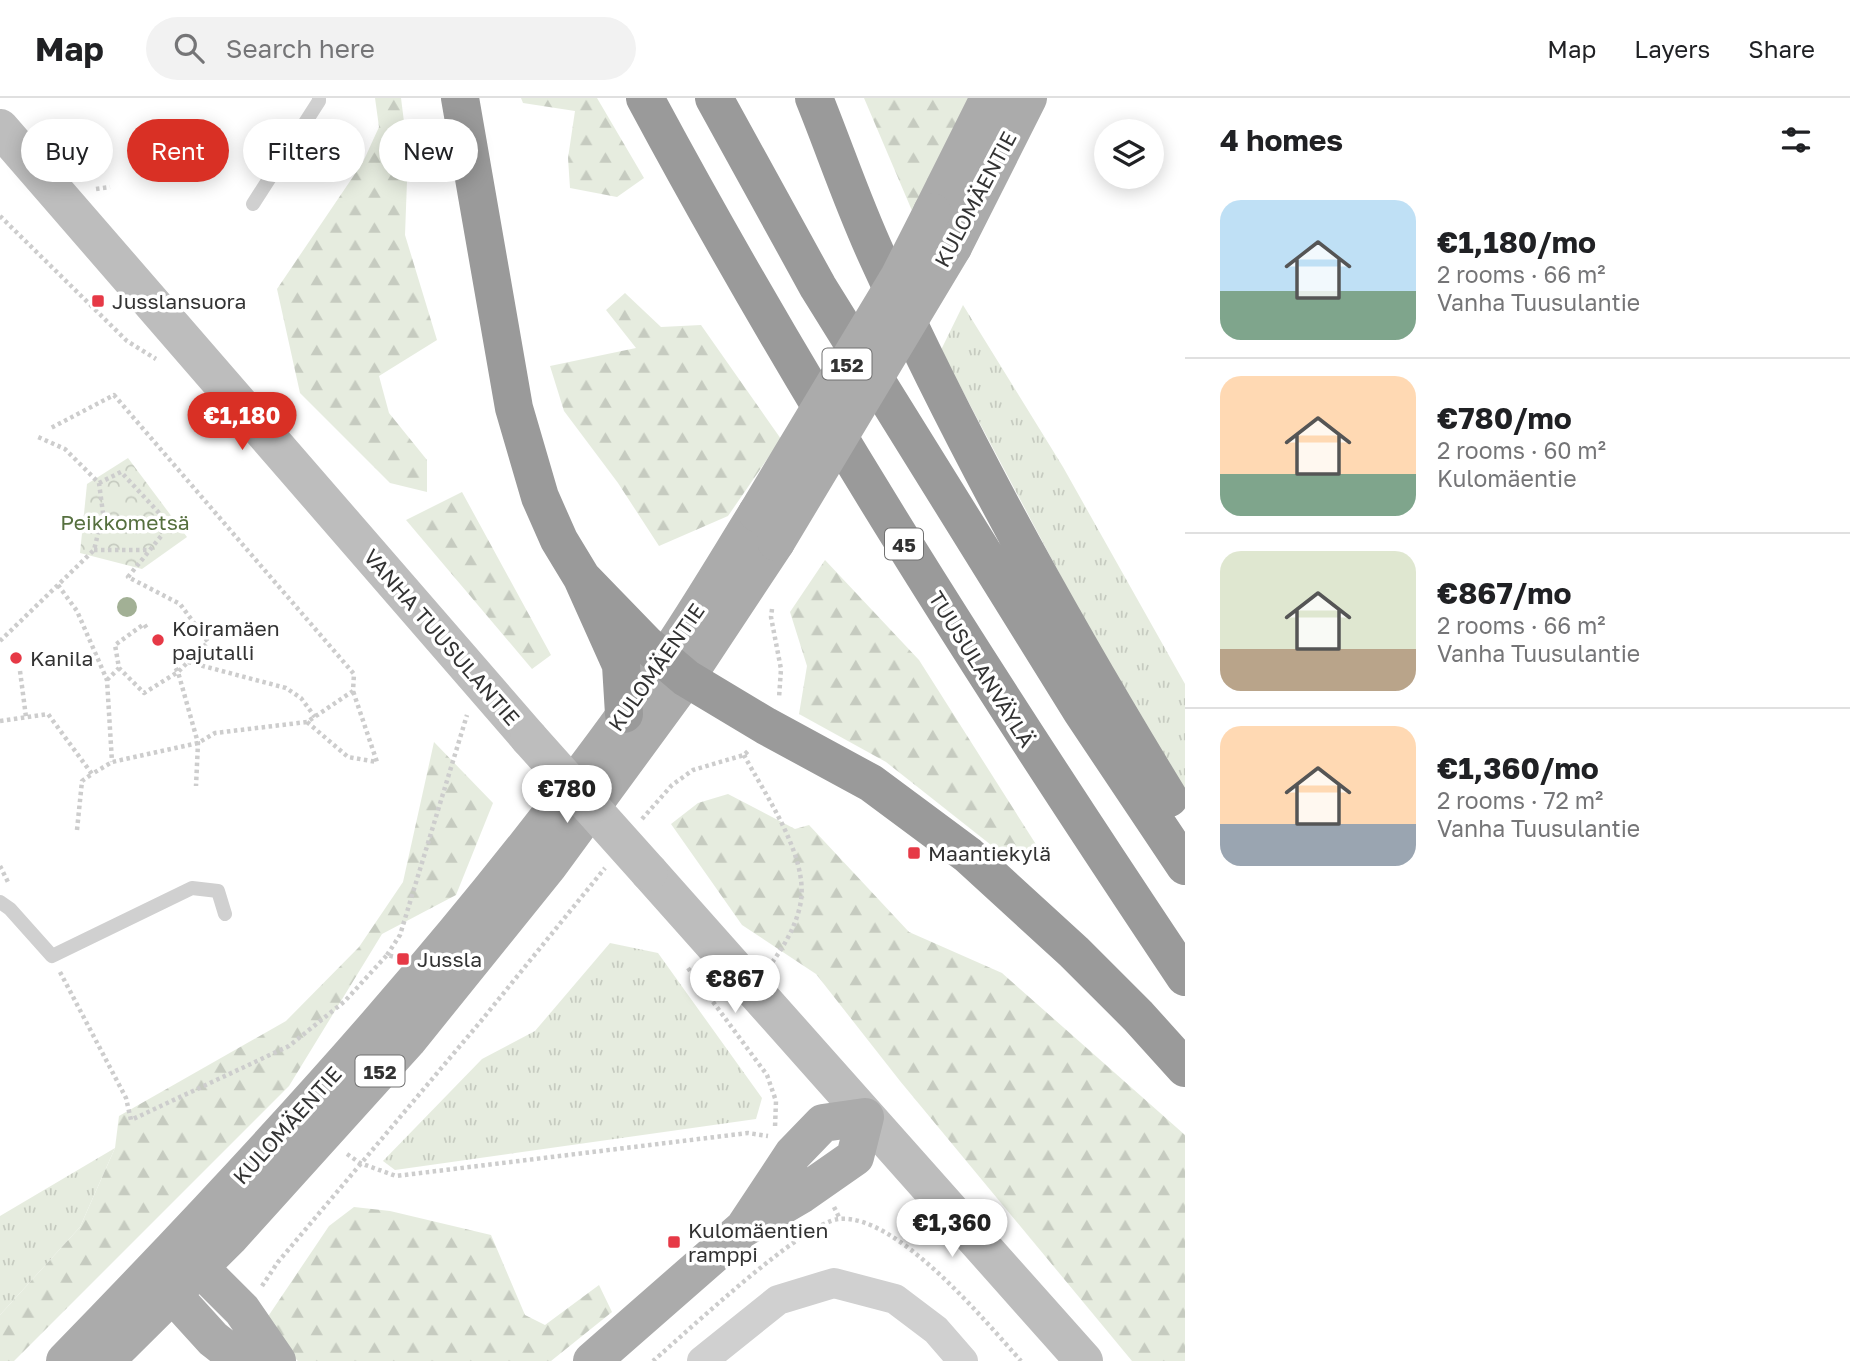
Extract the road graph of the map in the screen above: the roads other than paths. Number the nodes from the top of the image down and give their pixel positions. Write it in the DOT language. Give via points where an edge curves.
graph roads {
  1 [pos="318,98"];
  2 [pos="460,98"];
  3 [pos="645,98"];
  4 [pos="714,98"];
  5 [pos="989,98"];
  6 [pos="1028,98"];
  7 [pos="817,104"];
  8 [pos="6,148"];
  9 [pos="253,204"];
  10 [pos="767,528"];
  11 [pos="582,578"];
  12 [pos="675,669"];
  13 [pos="624,714"];
  14 [pos="1185,823"];
  15 [pos="1185,866"];
  16 [pos="0,902"];
  17 [pos="225,914"];
  18 [pos="1185,977"];
  19 [pos="1185,1068"];
  20 [pos="865,1117"];
  21 [pos="179,1274"];
  22 [pos="65,1361"];
  23 [pos="105,1361"];
  24 [pos="241,1361"];
  25 [pos="277,1361"];
  26 [pos="593,1361"];
  27 [pos="702,1361"];
  28 [pos="963,1361"];
  29 [pos="1084,1361"];
  1 -- 9 [label="lane"];
  2 -- 11 [label="highway" via="514,408 540,496"];
  3 -- 18 [label="highway, TUUSULANVÄYLÄ / 45" via="770,322 923,575"];
  4 -- 15 [label="highway" via="825,298 1082,712"];
  5 -- 10 [label="main road, KULOMÄENTIE / 152, bridge"];
  6 -- 10 [label="main road, KULOMÄENTIE / 152, bridge" via="953,247"];
  7 -- 14 [label="highway" via="875,253 947,404 1096,679"];
  8 -- 20 [label="main road, VANHA TUUSULANTIE, bridge"];
  10 -- 12 [label="main road, KULOMÄENTIE / 152"];
  11 -- 12 [label="highway"];
  11 -- 13 [label="highway" via="621,665"];
  12 -- 13 [label="main road, KULOMÄENTIE / 152"];
  12 -- 19 [label="highway" via="755,741 871,783 968,855 1074,953"];
  12 -- 21 [label="main road, KULOMÄENTIE / 152" via="548,865 408,1040"];
  13 -- 21 [label="main road, KULOMÄENTIE / 152" via="496,884 317,1093"];
  16 -- 17 [label="lane" via="52,956 192,888 218,891"];
  20 -- 26 [label="main road" via="823,1123 793,1154 744,1228"];
  20 -- 29 [label="main road, VANHA TUUSULANTIE"];
  21 -- 22 [label="main road, KULOMÄENTIE / 152"];
  21 -- 23 [label="main road, KULOMÄENTIE / 152"];
  21 -- 24 [label="main road" via="213,1339"];
  21 -- 25 [label="main road" via="242,1310"];
  27 -- 28 [label="street" via="778,1300 834,1283 895,1298 936,1331"];
}
